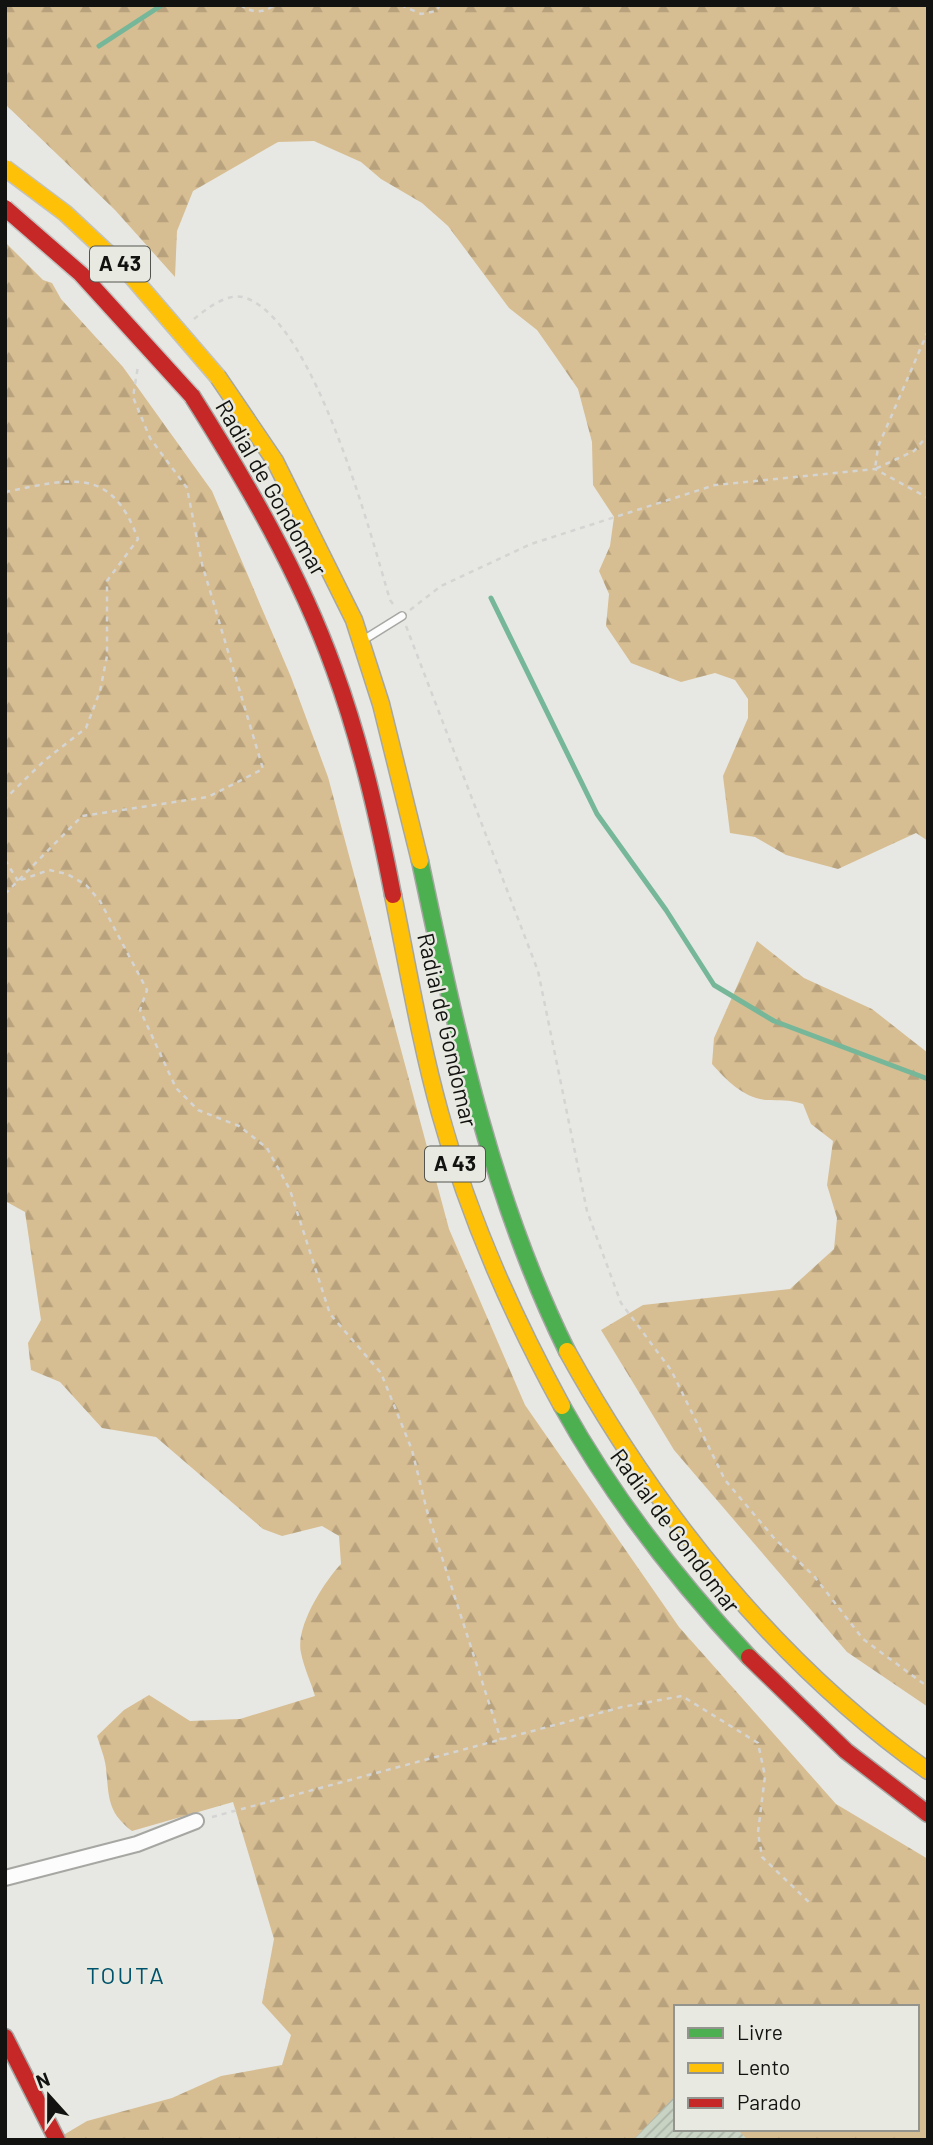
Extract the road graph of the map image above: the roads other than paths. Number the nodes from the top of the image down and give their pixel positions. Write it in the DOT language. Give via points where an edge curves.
graph roads {
  1 [pos="5,169"];
  2 [pos="5,208"];
  3 [pos="402,616"];
  4 [pos="362,642"];
  5 [pos="928,1771"];
  6 [pos="928,1815"];
  7 [pos="196,1821"];
  8 [pos="5,1878"];
  9 [pos="5,2037"];
  10 [pos="57,2140"];
  1 -- 4 [label="main road, Radial de Gondomar / A 43, bridge" via="65,213 127,271 218,377 277,466"];
  2 -- 6 [label="main road, Radial de Gondomar / A 43, bridge" via="105,295 192,396 237,464 301,583 364,766 421,1035 454,1161 500,1286 560,1408 645,1537 741,1653 806,1717"];
  3 -- 4 [label="lane"];
  4 -- 5 [label="main road, Radial de Gondomar / A 43" via="398,762 480,1125 516,1235 553,1326 596,1410 673,1521 726,1584 847,1705"];
  7 -- 8 [label="street" via="137,1844"];
  9 -- 10 [label="main road"];
}
